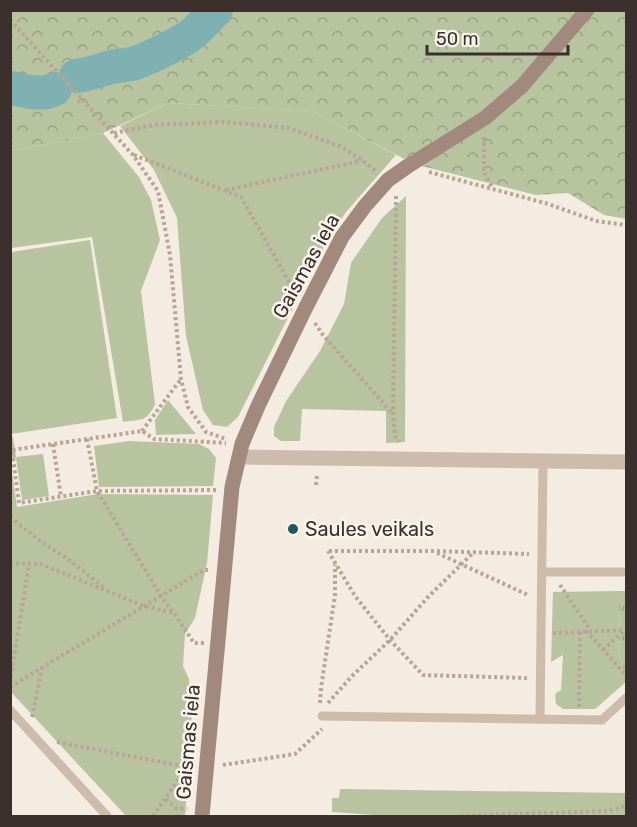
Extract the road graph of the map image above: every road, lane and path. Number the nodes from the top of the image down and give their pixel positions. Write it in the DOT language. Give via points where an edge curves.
graph roads {
  1 [pos="587,10"];
  2 [pos="10,20"];
  3 [pos="485,118"];
  4 [pos="113,134"];
  5 [pos="133,154"];
  6 [pos="402,170"];
  7 [pos="492,188"];
  8 [pos="224,191"];
  9 [pos="627,225"];
  10 [pos="298,298"];
  11 [pos="323,335"];
  12 [pos="181,379"];
  13 [pos="393,414"];
  14 [pos="142,431"];
  15 [pos="87,439"];
  16 [pos="53,444"];
  17 [pos="241,451"];
  18 [pos="412,460"];
  19 [pos="543,461"];
  20 [pos="627,462"];
  21 [pos="231,490"];
  22 [pos="97,491"];
  23 [pos="61,497"];
  24 [pos="10,517"];
  25 [pos="434,551"];
  26 [pos="474,552"];
  27 [pos="542,554"];
  28 [pos="335,562"];
  29 [pos="10,563"];
  30 [pos="29,564"];
  31 [pos="461,564"];
  32 [pos="214,571"];
  33 [pos="546,572"];
  34 [pos="627,572"];
  35 [pos="108,591"];
  36 [pos="161,596"];
  37 [pos="541,602"];
  38 [pos="144,606"];
  39 [pos="174,613"];
  40 [pos="626,629"];
  41 [pos="591,631"];
  42 [pos="583,632"];
  43 [pos="541,633"];
  44 [pos="390,640"];
  45 [pos="217,644"];
  46 [pos="603,651"];
  47 [pos="42,668"];
  48 [pos="627,675"];
  49 [pos="540,678"];
  50 [pos="10,685"];
  51 [pos="627,698"];
  52 [pos="10,710"];
  53 [pos="322,716"];
  54 [pos="540,719"];
  55 [pos="578,719"];
  56 [pos="32,735"];
  57 [pos="222,765"];
  58 [pos="187,767"];
  59 [pos="206,768"];
  60 [pos="165,799"];
  61 [pos="627,806"];
  62 [pos="202,813"];
  63 [pos="107,816"];
  64 [pos="153,816"];
  65 [pos="460,816"];
  1 -- 3 [label="street, Gaismas iela" via="522,86"];
  2 -- 4 [label="path"];
  3 -- 6 [label="street, Gaismas iela"];
  3 -- 7 [label="path" via="484,172"];
  4 -- 5 [label="path"];
  4 -- 8 [label="path" via="154,125 226,122 289,128 342,147 362,160"];
  5 -- 8 [label="path"];
  5 -- 12 [label="path" via="158,191 170,255"];
  6 -- 7 [label="path"];
  6 -- 13 [label="path"];
  6 -- 17 [label="street, Gaismas iela" via="388,180 342,237 258,406"];
  7 -- 9 [label="path" via="596,221"];
  8 -- 10 [label="path" via="241,197"];
  11 -- 13 [label="path"];
  12 -- 14 [label="path"];
  12 -- 17 [label="path" via="188,407 206,432"];
  13 -- 18 [label="path" via="395,436"];
  14 -- 15 [label="path"];
  14 -- 17 [label="path" via="154,439 198,441"];
  15 -- 16 [label="path"];
  15 -- 22 [label="path"];
  16 -- 23 [label="path"];
  16 -- 23 [label="path" via="12,450 19,503"];
  17 -- 18 [label="street"];
  17 -- 21 [label="street, Gaismas iela"];
  18 -- 19 [label="street"];
  19 -- 20 [label="street"];
  19 -- 27 [label="lane"];
  21 -- 22 [label="path"];
  21 -- 45 [label="street, Gaismas iela"];
  22 -- 23 [label="path"];
  22 -- 36 [label="path"];
  24 -- 35 [label="path"];
  25 -- 26 [label="path"];
  25 -- 28 [label="path" via="328,551"];
  25 -- 31 [label="path"];
  26 -- 27 [label="path"];
  26 -- 31 [label="path"];
  27 -- 33 [label="lane"];
  28 -- 44 [label="path" via="355,596"];
  28 -- 44 [label="path" via="322,709"];
  29 -- 30 [label="path"];
  30 -- 35 [label="path" via="40,564"];
  30 -- 50 [label="path"];
  31 -- 37 [label="path"];
  31 -- 44 [label="path"];
  32 -- 36 [label="path" via="204,570"];
  33 -- 34 [label="lane"];
  33 -- 37 [label="lane"];
  33 -- 41 [label="path"];
  35 -- 38 [label="path"];
  36 -- 38 [label="path"];
  36 -- 39 [label="path"];
  37 -- 43 [label="lane"];
  38 -- 39 [label="path"];
  38 -- 47 [label="path"];
  39 -- 45 [label="path" via="194,643"];
  40 -- 41 [label="path"];
  40 -- 46 [label="path"];
  41 -- 42 [label="path"];
  42 -- 43 [label="path"];
  42 -- 46 [label="path"];
  42 -- 55 [label="path"];
  43 -- 49 [label="lane"];
  44 -- 49 [label="path" via="423,675"];
  45 -- 59 [label="street, Gaismas iela"];
  46 -- 48 [label="path"];
  47 -- 50 [label="path"];
  47 -- 56 [label="path"];
  49 -- 54 [label="lane"];
  51 -- 55 [label="lane" via="602,720"];
  52 -- 56 [label="lane"];
  53 -- 54 [label="lane"];
  53 -- 57 [label="path" via="322,729 295,754"];
  54 -- 55 [label="lane"];
  56 -- 58 [label="path"];
  56 -- 63 [label="lane"];
  58 -- 59 [label="path"];
  58 -- 60 [label="path"];
  59 -- 62 [label="street, Gaismas iela"];
  60 -- 62 [label="path" via="176,808"];
  60 -- 64 [label="path"];
  61 -- 65 [label="path" via="607,811"];
}
